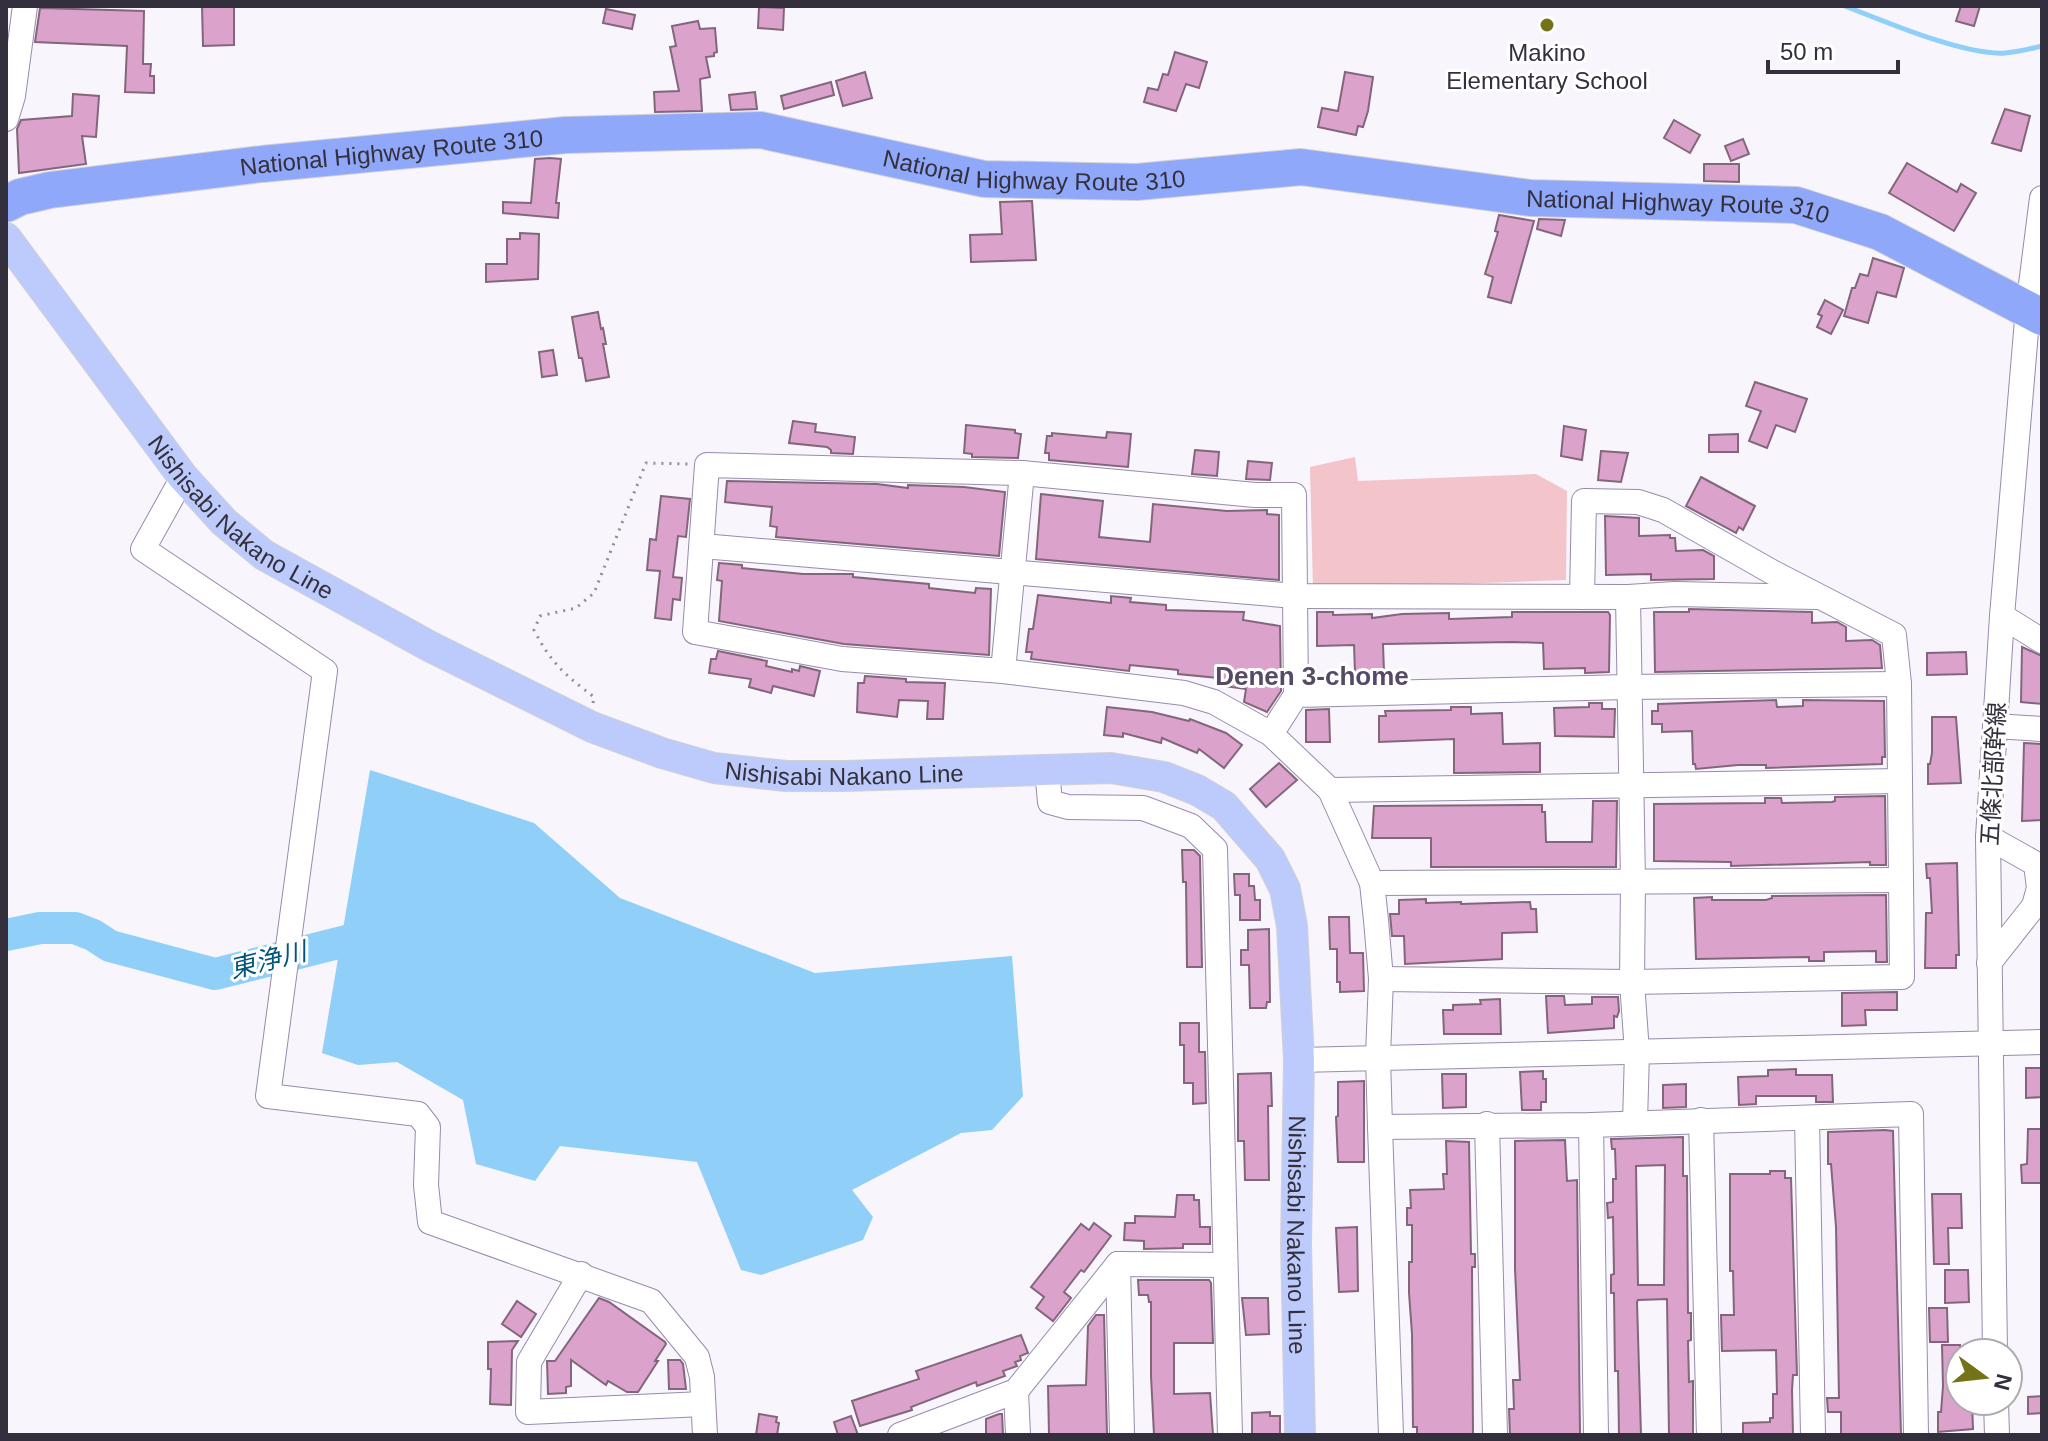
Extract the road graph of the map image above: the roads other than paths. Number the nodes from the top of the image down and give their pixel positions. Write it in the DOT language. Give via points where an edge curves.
graph roads {
  1 [pos="25,6"];
  2 [pos="6,119"];
  3 [pos="2042,198"];
  4 [pos="6,204"];
  5 [pos="6,238"];
  6 [pos="2035,313"];
  7 [pos="1022,473"];
  8 [pos="183,477"];
  9 [pos="702,546"];
  10 [pos="1014,573"];
  11 [pos="1295,596"];
  12 [pos="1582,597"];
  13 [pos="1628,597"];
  14 [pos="1823,597"];
  15 [pos="2002,616"];
  16 [pos="2042,641"];
  17 [pos="1003,671"];
  18 [pos="1899,684"];
  19 [pos="1628,687"];
  20 [pos="1296,695"];
  21 [pos="1995,726"];
  22 [pos="2042,729"];
  23 [pos="1271,734"];
  24 [pos="1047,770"];
  25 [pos="1900,781"];
  26 [pos="1630,784"];
  27 [pos="1330,790"];
  28 [pos="1988,837"];
  29 [pos="1901,880"];
  30 [pos="1633,881"];
  31 [pos="1372,883"];
  32 [pos="1989,963"];
  33 [pos="1381,979"];
  34 [pos="1632,982"];
  35 [pos="2042,1042"];
  36 [pos="1990,1045"];
  37 [pos="1637,1052"];
  38 [pos="1378,1056"];
  39 [pos="1299,1060"];
  40 [pos="1807,1118"];
  41 [pos="1701,1120"];
  42 [pos="1635,1122"];
  43 [pos="1487,1124"];
  44 [pos="1591,1125"];
  45 [pos="1380,1127"];
  46 [pos="1118,1264"];
  47 [pos="1225,1265"];
  48 [pos="581,1274"];
  49 [pos="1995,1337"];
  50 [pos="1016,1391"];
  51 [pos="703,1404"];
  52 [pos="705,1435"];
  53 [pos="900,1435"];
  54 [pos="1018,1435"];
  55 [pos="1122,1435"];
  56 [pos="1230,1435"];
  57 [pos="1300,1435"];
  58 [pos="1391,1435"];
  59 [pos="1495,1435"];
  60 [pos="1596,1435"];
  61 [pos="1709,1435"];
  62 [pos="1813,1435"];
  63 [pos="1916,1435"];
  1 -- 2 [label="street"];
  3 -- 6 [label="street, 五條北部幹線"];
  4 -- 6 [label="highway, National Highway Route 310" via="50,190 277,163 566,135 761,130 984,179 1137,182 1301,167 1531,198 1796,205 1880,232"];
  5 -- 8 [label="main road, Nishisabi Nakano Line"];
  6 -- 15 [label="street, 五條北部幹線"];
  7 -- 9 [label="street" via="707,465"];
  7 -- 10 [label="street"];
  7 -- 11 [label="street" via="1294,495"];
  8 -- 24 [label="main road, Nishisabi Nakano Line" via="264,555 429,646 592,727 662,753 714,768 786,776"];
  8 -- 48 [label="street" via="143,549 325,671 268,1096 418,1114 428,1127 430,1222"];
  9 -- 10 [label="street"];
  9 -- 17 [label="street" via="695,632 842,659"];
  10 -- 11 [label="street"];
  10 -- 17 [label="street"];
  11 -- 12 [label="street"];
  11 -- 20 [label="street"];
  12 -- 13 [label="street"];
  12 -- 14 [label="street" via="1584,501 1638,502 1663,510"];
  13 -- 14 [label="street"];
  13 -- 19 [label="street"];
  14 -- 18 [label="street" via="1894,635"];
  15 -- 16 [label="street"];
  15 -- 21 [label="street, 五條北部幹線"];
  17 -- 23 [label="street" via="1184,693 1214,702"];
  18 -- 19 [label="street"];
  18 -- 25 [label="street"];
  19 -- 20 [label="street"];
  19 -- 26 [label="street"];
  20 -- 23 [label="street"];
  21 -- 22 [label="street"];
  21 -- 28 [label="street, 五條北部幹線"];
  23 -- 27 [label="street"];
  24 -- 39 [label="main road, Nishisabi Nakano Line" via="1111,768 1164,777 1224,806 1256,839 1285,889"];
  24 -- 47 [label="street" via="1050,802 1143,808 1191,826 1215,849"];
  25 -- 26 [label="street"];
  25 -- 29 [label="street"];
  26 -- 27 [label="street"];
  26 -- 30 [label="street"];
  27 -- 31 [label="street"];
  28 -- 32 [label="street, 五條北部幹線"];
  28 -- 32 [label="street" via="2036,864 2039,888 2034,906"];
  29 -- 30 [label="street"];
  29 -- 34 [label="street" via="1902,977"];
  30 -- 31 [label="street"];
  30 -- 34 [label="street"];
  31 -- 33 [label="street"];
  32 -- 36 [label="street, 五條北部幹線"];
  33 -- 34 [label="street"];
  33 -- 38 [label="street"];
  34 -- 37 [label="street"];
  35 -- 36 [label="street"];
  36 -- 37 [label="street"];
  36 -- 49 [label="street, 五條北部幹線"];
  37 -- 38 [label="street"];
  37 -- 42 [label="street"];
  38 -- 39 [label="street"];
  38 -- 45 [label="street"];
  39 -- 57 [label="main road, Nishisabi Nakano Line"];
  40 -- 41 [label="street"];
  40 -- 62 [label="street"];
  40 -- 63 [label="street" via="1911,1114"];
  41 -- 42 [label="street"];
  41 -- 61 [label="street"];
  42 -- 44 [label="street"];
  43 -- 44 [label="street"];
  43 -- 45 [label="street"];
  43 -- 59 [label="street"];
  44 -- 60 [label="street"];
  45 -- 58 [label="street"];
  46 -- 47 [label="street"];
  46 -- 50 [label="street"];
  46 -- 55 [label="street"];
  47 -- 56 [label="street"];
  48 -- 51 [label="street" via="651,1301 697,1357"];
  48 -- 51 [label="street" via="529,1362 528,1412"];
  50 -- 53 [label="street"];
  50 -- 54 [label="street"];
  51 -- 52 [label="street"];
}
